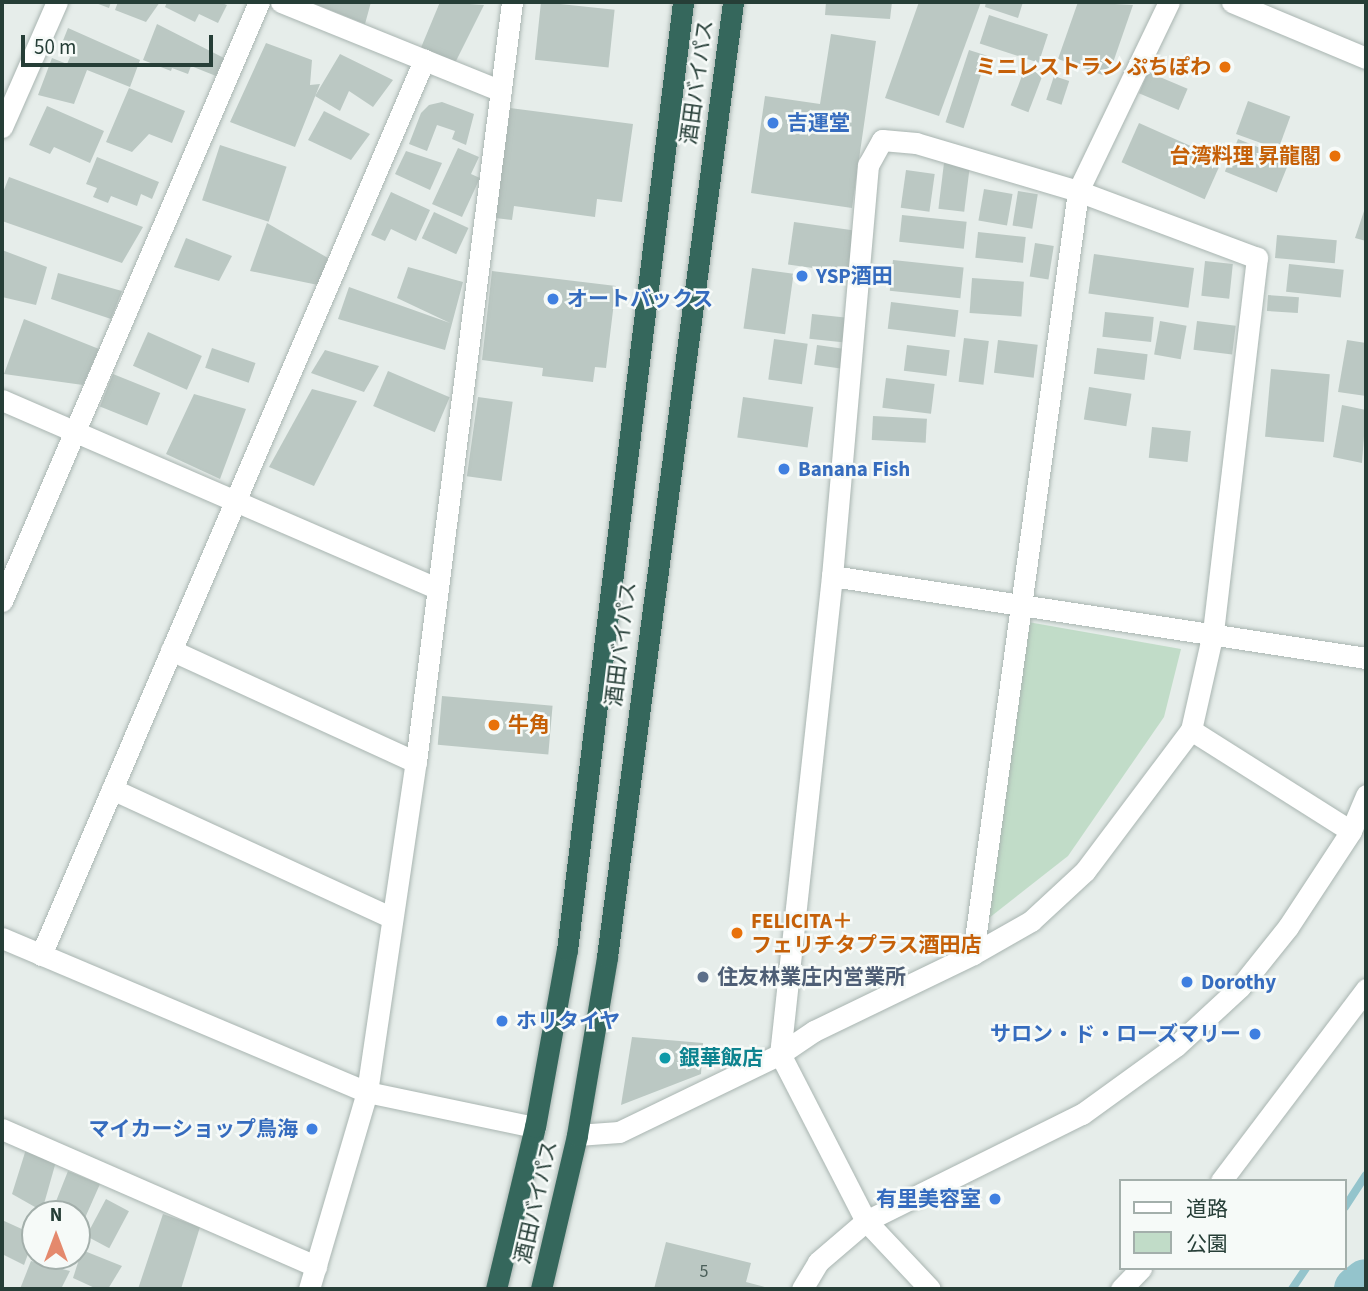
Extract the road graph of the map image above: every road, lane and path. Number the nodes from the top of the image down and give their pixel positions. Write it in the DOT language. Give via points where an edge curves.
graph roads {
  1 [pos="57,2"];
  2 [pos="260,2"];
  3 [pos="281,2"];
  4 [pos="512,2"];
  5 [pos="684,2"];
  6 [pos="733,2"];
  7 [pos="1169,2"];
  8 [pos="1231,2"];
  9 [pos="1366,58"];
  10 [pos="424,60"];
  11 [pos="500,90"];
  12 [pos="3,120"];
  13 [pos="1078,191"];
  14 [pos="2,400"];
  15 [pos="73,431"];
  16 [pos="235,501"];
  17 [pos="832,576"];
  18 [pos="436,588"];
  19 [pos="2,601"];
  20 [pos="1022,604"];
  21 [pos="1213,632"];
  22 [pos="171,650"];
  23 [pos="1366,659"];
  24 [pos="1191,730"];
  25 [pos="416,762"];
  26 [pos="111,789"];
  27 [pos="1366,795"];
  28 [pos="1351,831"];
  29 [pos="390,917"];
  30 [pos="2,939"];
  31 [pos="973,954"];
  32 [pos="41,955"];
  33 [pos="1366,989"];
  34 [pos="780,1054"];
  35 [pos="367,1092"];
  36 [pos="535,1127"];
  37 [pos="2,1129"];
  38 [pos="577,1135"];
  39 [pos="1223,1179"];
  40 [pos="866,1221"];
  41 [pos="316,1266"];
  42 [pos="1139,1270"];
  43 [pos="309,1289"];
  44 [pos="496,1289"];
  45 [pos="541,1289"];
  46 [pos="802,1289"];
  47 [pos="930,1289"];
  48 [pos="1121,1289"];
  1 -- 12 [label="street"];
  2 -- 15 [label="street"];
  3 -- 10 [label="street"];
  4 -- 11 [label="street"];
  5 -- 36 [label="highway, 酒田バイパス" via="567,950"];
  6 -- 38 [label="highway, 酒田バイパス" via="607,957"];
  7 -- 13 [label="street"];
  8 -- 9 [label="street"];
  10 -- 11 [label="street"];
  10 -- 16 [label="street"];
  11 -- 18 [label="street"];
  13 -- 17 [label="street" via="916,143 882,139 868,165"];
  13 -- 20 [label="street"];
  13 -- 21 [label="street" via="1257,258"];
  14 -- 15 [label="street"];
  15 -- 16 [label="street"];
  15 -- 19 [label="street"];
  16 -- 18 [label="street"];
  16 -- 22 [label="street"];
  17 -- 20 [label="street"];
  17 -- 34 [label="street"];
  18 -- 25 [label="street"];
  20 -- 21 [label="street"];
  20 -- 31 [label="street"];
  21 -- 23 [label="street"];
  21 -- 24 [label="street"];
  22 -- 25 [label="street"];
  22 -- 26 [label="street"];
  24 -- 28 [label="street"];
  24 -- 31 [label="street" via="1085,871 1031,921"];
  25 -- 29 [label="street"];
  26 -- 29 [label="street"];
  26 -- 32 [label="street"];
  27 -- 28 [label="street"];
  28 -- 40 [label="street" via="1240,987 1176,1046 1082,1114"];
  29 -- 35 [label="street"];
  30 -- 32 [label="street"];
  31 -- 34 [label="street" via="814,1031"];
  32 -- 35 [label="street"];
  33 -- 39 [label="street"];
  34 -- 38 [label="street" via="619,1132"];
  34 -- 40 [label="street"];
  35 -- 36 [label="street"];
  35 -- 41 [label="street"];
  36 -- 44 [label="highway, 酒田バイパス"];
  37 -- 41 [label="street"];
  38 -- 45 [label="highway, 酒田バイパス"];
  40 -- 46 [label="street" via="818,1262"];
  40 -- 47 [label="street"];
  41 -- 43 [label="street"];
  42 -- 48 [label="street"];
}
